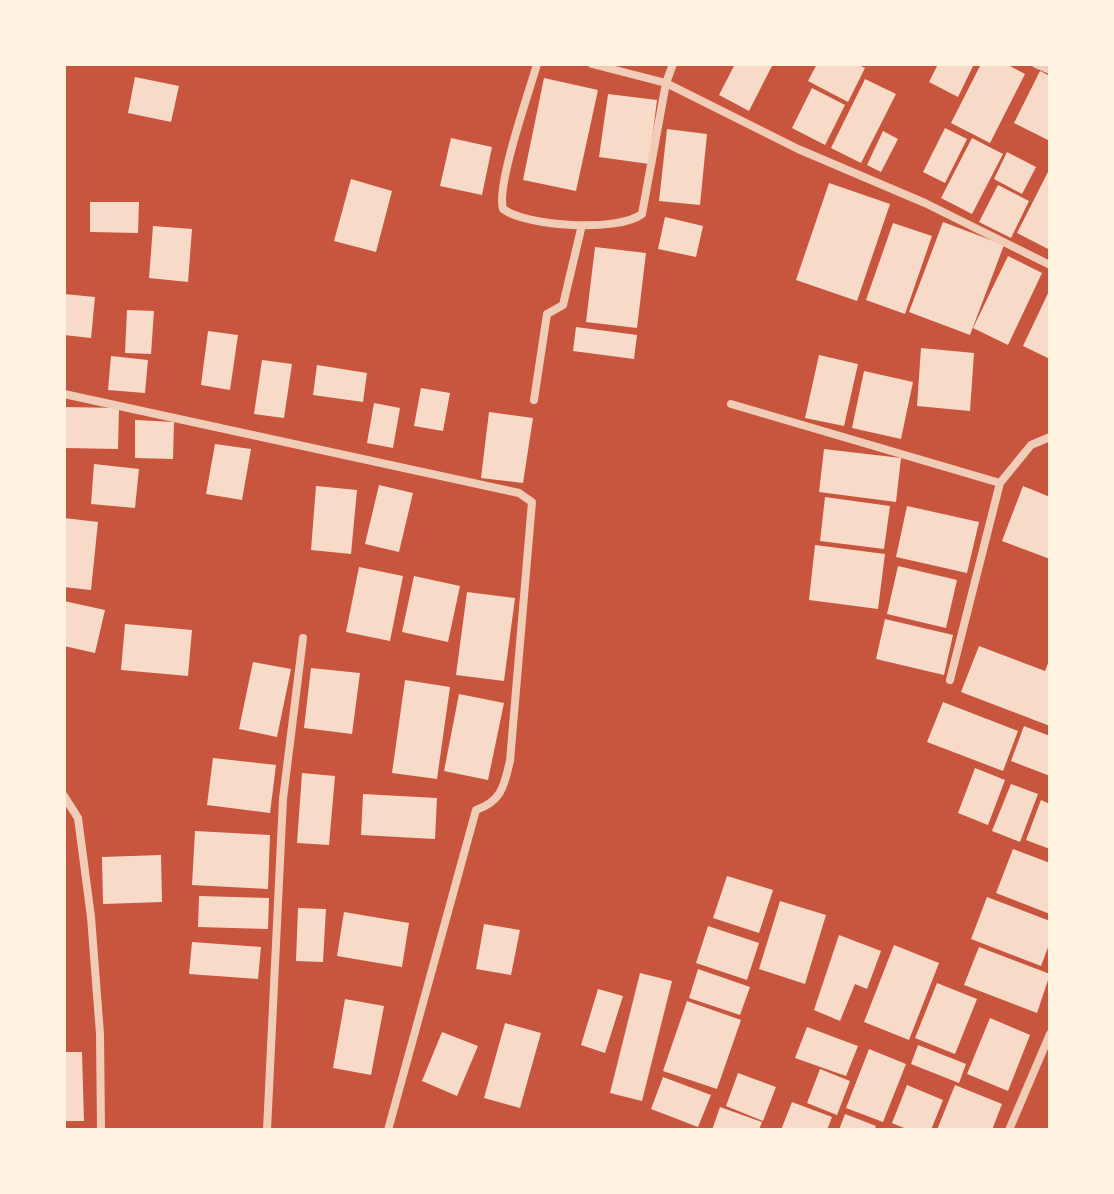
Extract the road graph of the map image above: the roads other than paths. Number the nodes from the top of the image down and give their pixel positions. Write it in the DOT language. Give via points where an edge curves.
graph roads {
  1 [pos="537,64"];
  2 [pos="592,64"];
  3 [pos="673,64"];
  4 [pos="1036,64"];
  5 [pos="1050,70"];
  6 [pos="666,83"];
  7 [pos="581,229"];
  8 [pos="1050,265"];
  9 [pos="64,394"];
  10 [pos="534,400"];
  11 [pos="731,404"];
  12 [pos="1050,437"];
  13 [pos="1000,483"];
  14 [pos="303,638"];
  15 [pos="950,680"];
  16 [pos="64,796"];
  17 [pos="1050,1034"];
  18 [pos="101,1130"];
  19 [pos="267,1130"];
  20 [pos="388,1130"];
  21 [pos="1009,1130"];
  1 -- 7 [label="street" via="501,203 520,218"];
  2 -- 6 [label="street"];
  3 -- 6 [label="street"];
  4 -- 5 [label="street"];
  6 -- 7 [label="street" via="642,214 622,225 594,223"];
  6 -- 8 [label="street"];
  7 -- 10 [label="street" via="563,305 547,314"];
  9 -- 20 [label="street" via="519,493 532,502 503,792 476,810"];
  11 -- 13 [label="street"];
  12 -- 13 [label="street" via="1031,445"];
  13 -- 15 [label="street"];
  14 -- 19 [label="street" via="283,799"];
  16 -- 18 [label="street" via="78,818 91,917"];
  17 -- 21 [label="street"];
}
